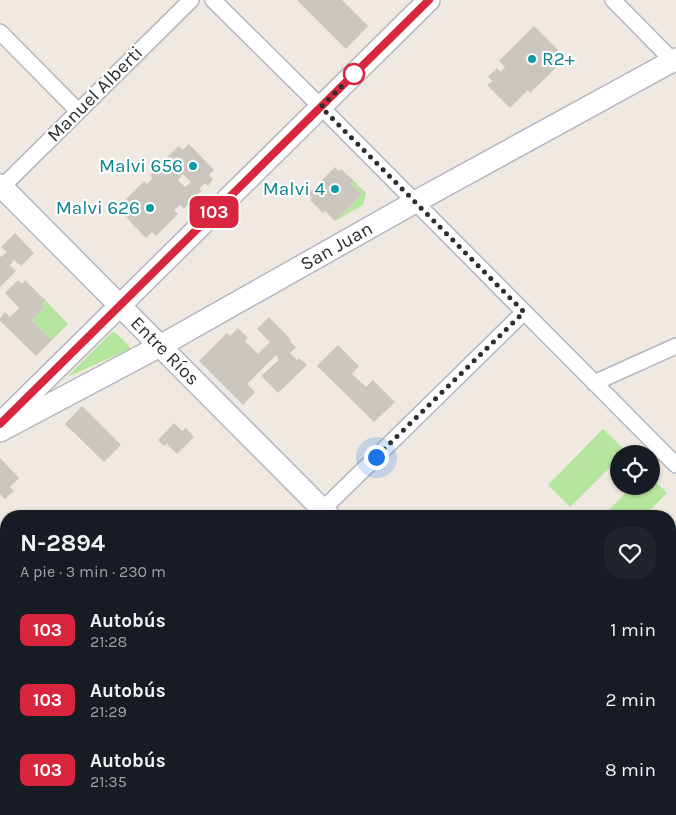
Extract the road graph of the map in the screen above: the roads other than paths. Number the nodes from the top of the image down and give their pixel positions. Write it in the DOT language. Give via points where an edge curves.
graph roads {
  1 [pos="191,0"];
  2 [pos="212,0"];
  3 [pos="429,0"];
  4 [pos="613,0"];
  5 [pos="0,32"];
  6 [pos="675,62"];
  7 [pos="321,107"];
  8 [pos="78,111"];
  9 [pos="1,187"];
  10 [pos="415,202"];
  11 [pos="120,306"];
  12 [pos="524,312"];
  13 [pos="160,346"];
  14 [pos="676,346"];
  15 [pos="594,383"];
  16 [pos="0,424"];
  17 [pos="0,432"];
  18 [pos="676,466"];
  19 [pos="319,510"];
  20 [pos="327,510"];
  1 -- 8 [label="street, Manuel Alberti"];
  2 -- 7 [label="street"];
  3 -- 7 [label="main road"];
  4 -- 6 [label="street"];
  5 -- 8 [label="street"];
  6 -- 10 [label="main road, San Juan"];
  7 -- 10 [label="street"];
  7 -- 11 [label="main road"];
  8 -- 9 [label="street, Manuel Alberti"];
  9 -- 11 [label="main road, Entre Ríos"];
  10 -- 12 [label="street"];
  10 -- 13 [label="main road, San Juan"];
  11 -- 13 [label="main road, Entre Ríos"];
  11 -- 16 [label="main road"];
  12 -- 15 [label="street"];
  12 -- 20 [label="street"];
  13 -- 17 [label="main road, San Juan"];
  13 -- 19 [label="main road, Entre Ríos"];
  14 -- 15 [label="street"];
  15 -- 18 [label="street"];
}
